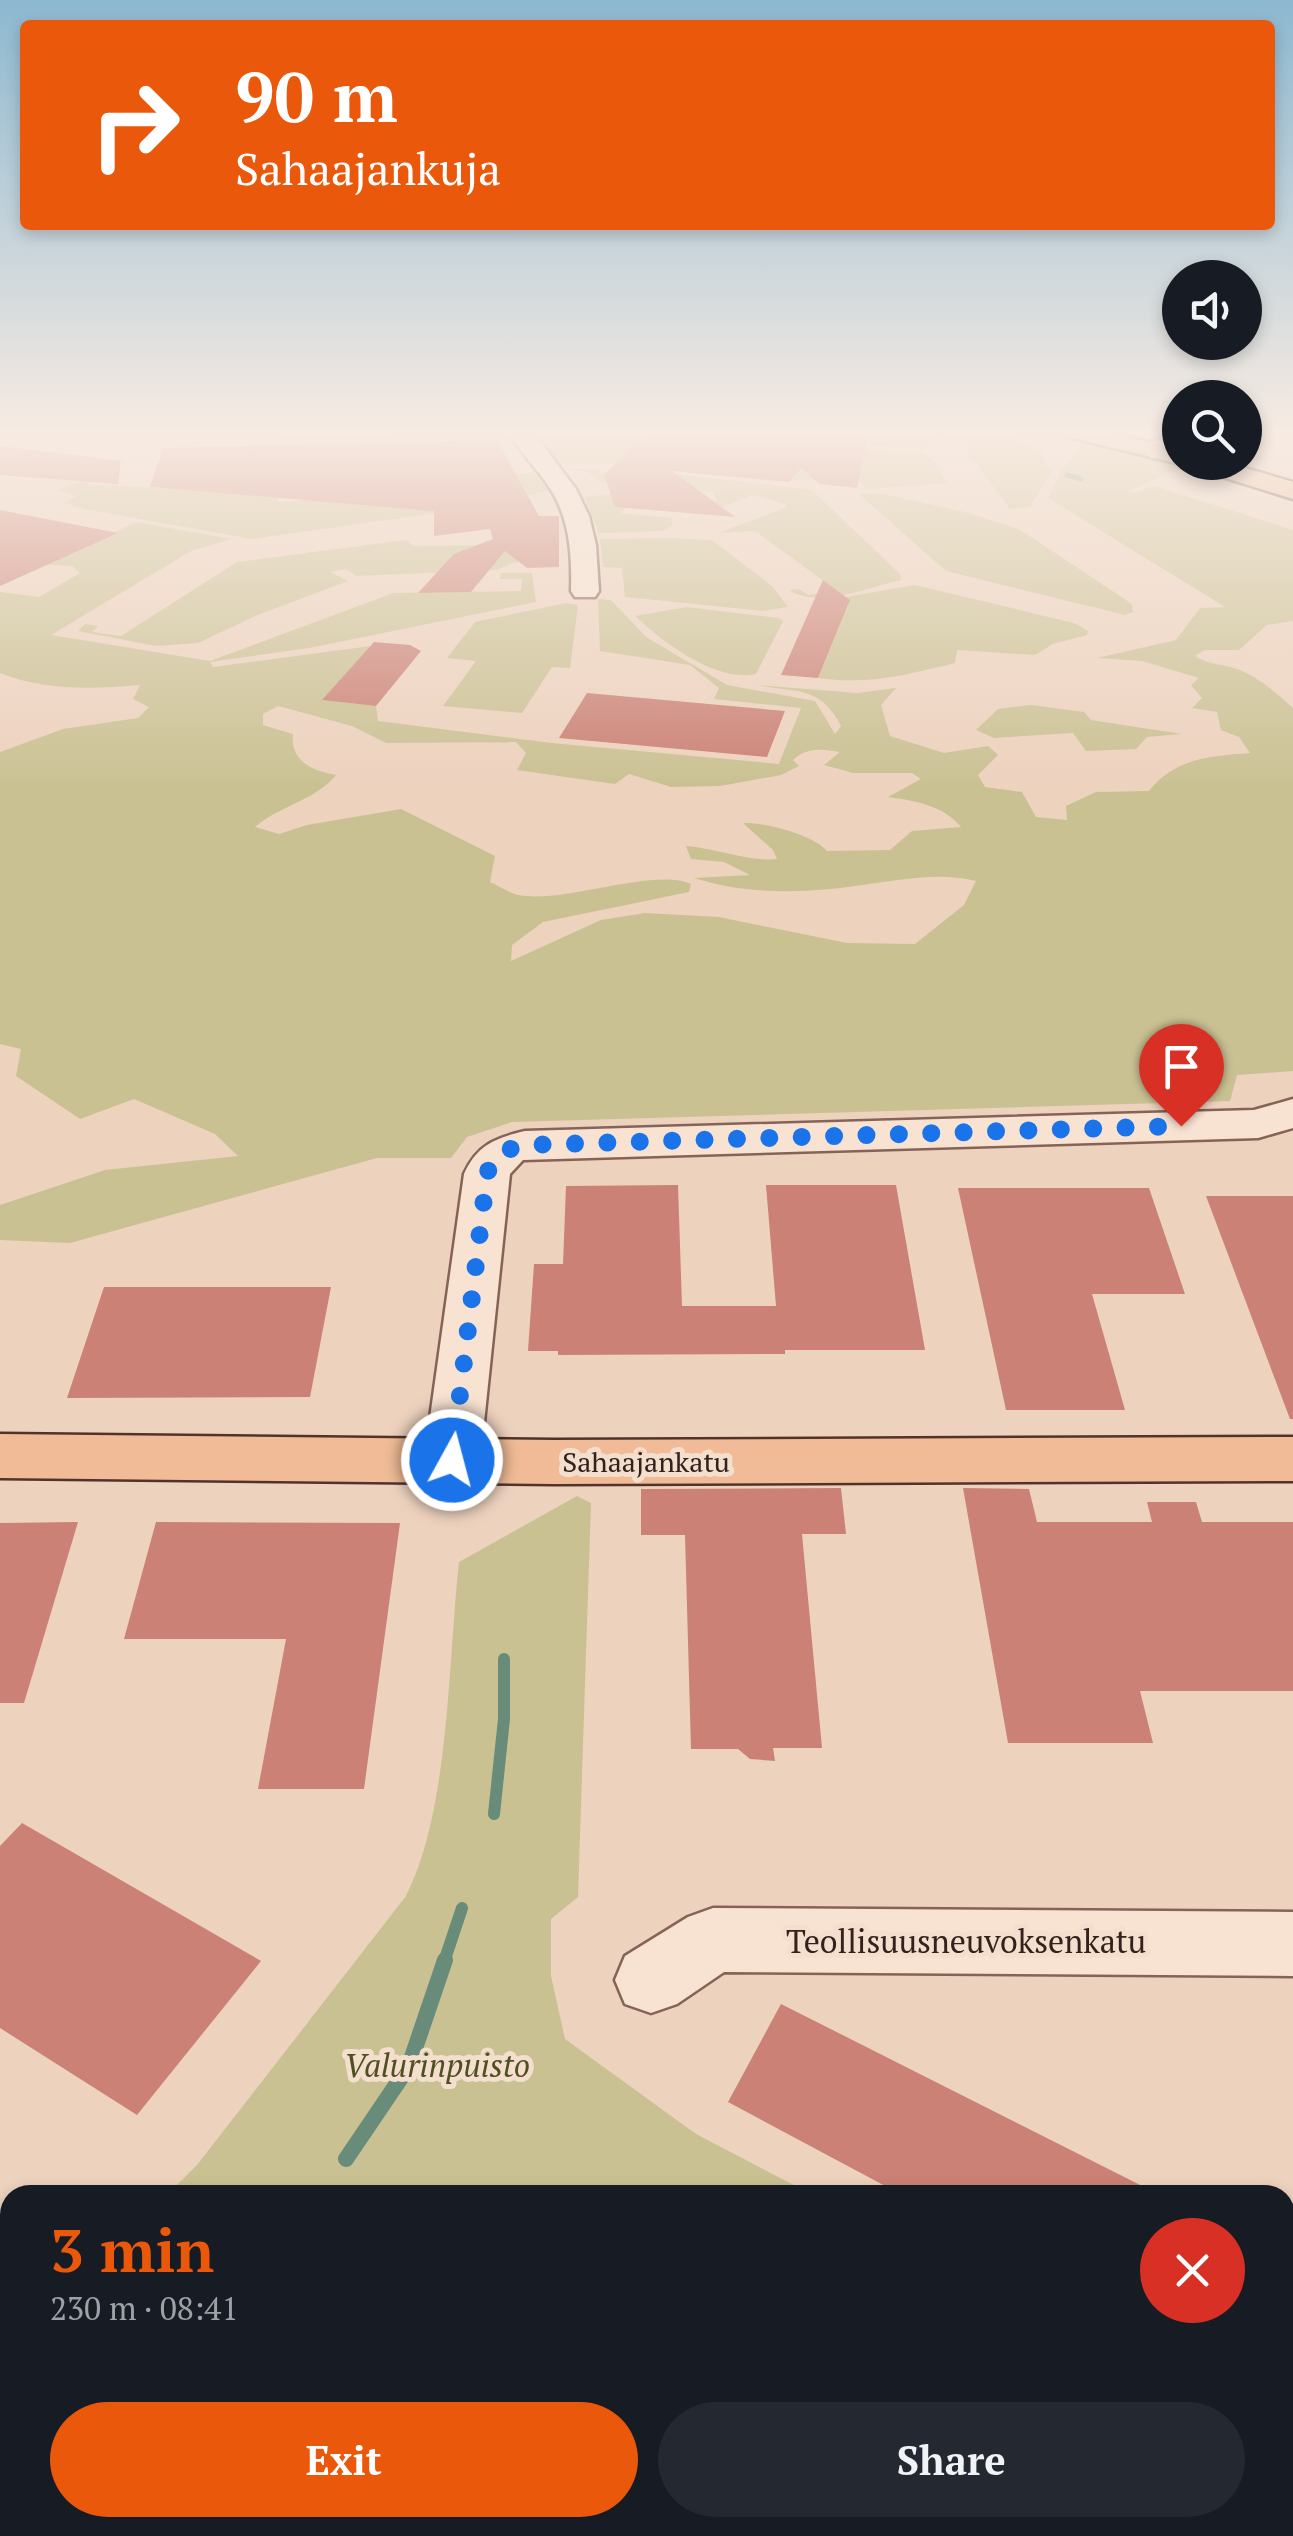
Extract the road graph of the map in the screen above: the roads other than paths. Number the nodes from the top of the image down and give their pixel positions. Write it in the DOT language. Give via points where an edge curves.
graph roads {
  1 [pos="585,549"];
  2 [pos="585,590"];
  3 [pos="1293,1113"];
  4 [pos="0,1456"];
  5 [pos="1293,1459"];
  6 [pos="452,1460"];
  7 [pos="1293,1944"];
  8 [pos="651,1980"];
  1 -- 2 [label="street"];
  3 -- 6 [label="street" via="1258,1124 507,1148 487,1174"];
  4 -- 6 [label="main road, Sahaajankatu"];
  5 -- 6 [label="main road, Sahaajankatu"];
  7 -- 8 [label="street, Teollisuusneuvoksenkatu" via="713,1940"];
}
